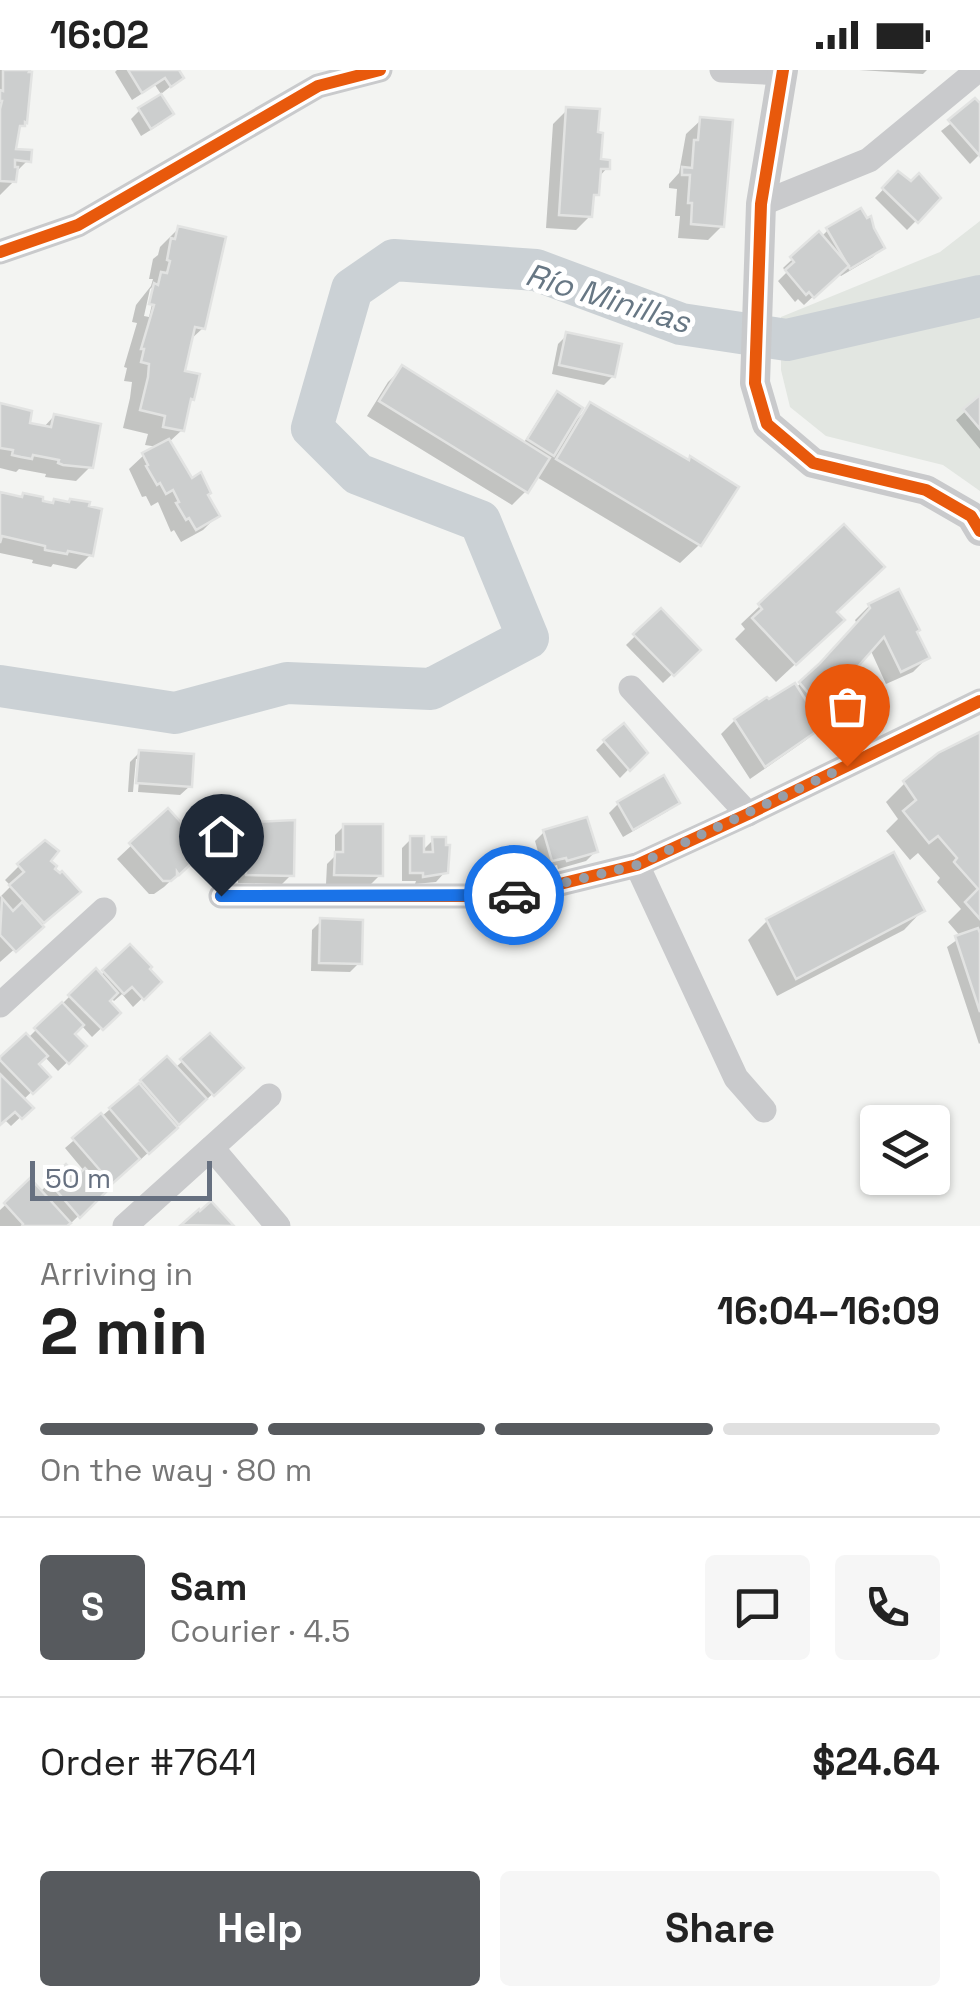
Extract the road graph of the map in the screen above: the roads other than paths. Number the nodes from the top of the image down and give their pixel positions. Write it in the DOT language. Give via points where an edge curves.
graph roads {
  1 [pos="380,70"];
  2 [pos="722,70"];
  3 [pos="978,70"];
  4 [pos="783,72"];
  5 [pos="760,204"];
  6 [pos="0,252"];
  7 [pos="980,531"];
  8 [pos="632,688"];
  9 [pos="980,701"];
  10 [pos="748,814"];
  11 [pos="637,865"];
  12 [pos="221,896"];
  13 [pos="104,910"];
  14 [pos="0,1005"];
  15 [pos="270,1096"];
  16 [pos="764,1110"];
  17 [pos="212,1148"];
  18 [pos="125,1226"];
  19 [pos="278,1226"];
  1 -- 6 [label="street" via="318,86 78,226"];
  2 -- 4 [label="street"];
  3 -- 5 [label="street" via="868,160"];
  4 -- 5 [label="street"];
  5 -- 7 [label="street" via="755,382 767,424 814,463 926,490 972,516"];
  8 -- 10 [label="street"];
  9 -- 10 [label="street"];
  10 -- 11 [label="street"];
  11 -- 12 [label="street" via="510,896"];
  11 -- 16 [label="street" via="736,1078"];
  13 -- 14 [label="street"];
  15 -- 17 [label="street"];
  17 -- 18 [label="street"];
  17 -- 19 [label="street"];
}
